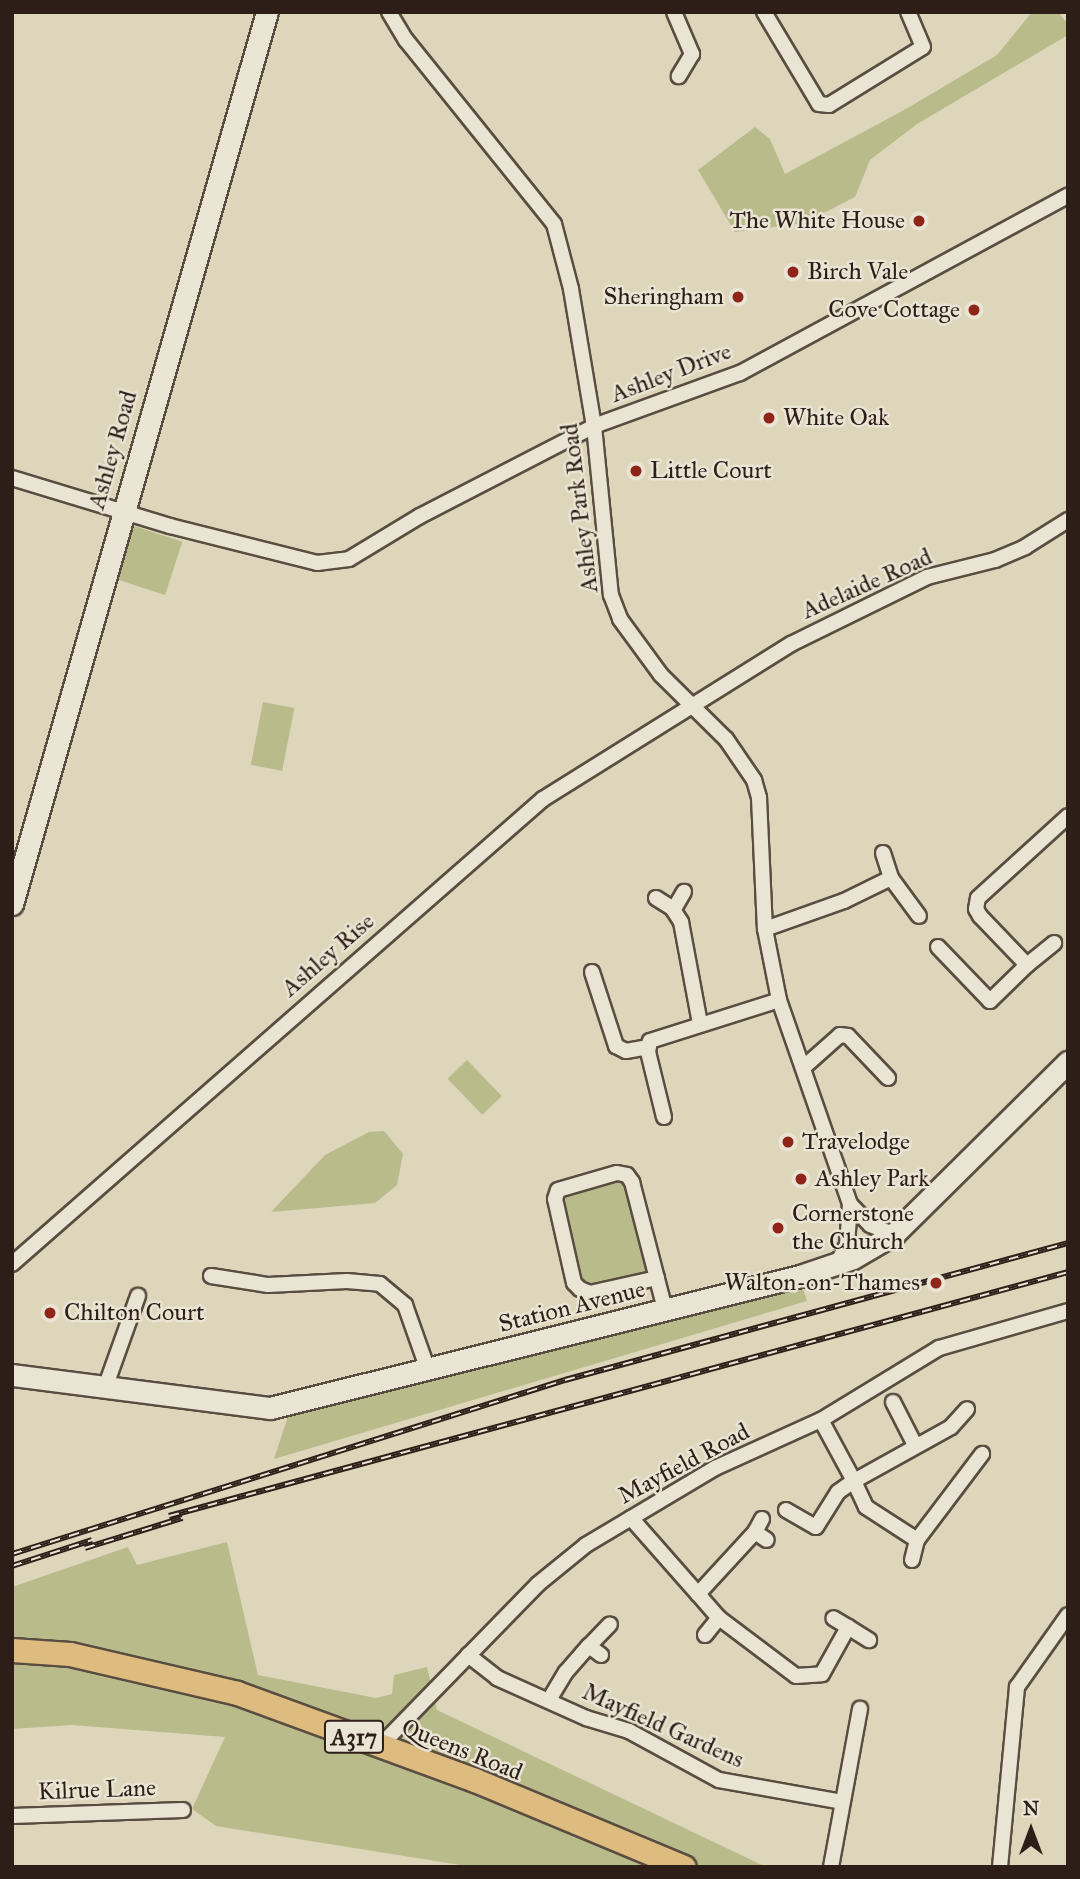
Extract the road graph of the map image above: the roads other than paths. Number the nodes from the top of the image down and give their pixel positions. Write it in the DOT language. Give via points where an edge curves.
graph roads {
  1 [pos="267,12"];
  2 [pos="389,12"];
  3 [pos="674,12"];
  4 [pos="764,12"];
  5 [pos="908,12"];
  6 [pos="679,76"];
  7 [pos="1068,196"];
  8 [pos="594,426"];
  9 [pos="12,478"];
  10 [pos="122,511"];
  11 [pos="1068,520"];
  12 [pos="693,707"];
  13 [pos="1065,823"];
  14 [pos="883,853"];
  15 [pos="891,878"];
  16 [pos="684,891"];
  17 [pos="656,898"];
  18 [pos="12,905"];
  19 [pos="674,909"];
  20 [pos="919,916"];
  21 [pos="765,929"];
  22 [pos="1054,943"];
  23 [pos="938,947"];
  24 [pos="1027,965"];
  25 [pos="592,972"];
  26 [pos="779,1000"];
  27 [pos="700,1024"];
  28 [pos="649,1047"];
  29 [pos="1068,1062"];
  30 [pos="804,1067"];
  31 [pos="888,1079"];
  32 [pos="664,1116"];
  33 [pos="849,1204"];
  34 [pos="894,1234"];
  35 [pos="12,1264"];
  36 [pos="836,1265"];
  37 [pos="211,1276"];
  38 [pos="657,1278"];
  39 [pos="138,1296"];
  40 [pos="665,1310"];
  41 [pos="1068,1311"];
  42 [pos="428,1370"];
  43 [pos="12,1375"];
  44 [pos="104,1388"];
  45 [pos="893,1402"];
  46 [pos="967,1409"];
  47 [pos="821,1420"];
  48 [pos="915,1445"];
  49 [pos="982,1454"];
  50 [pos="854,1481"];
  51 [pos="786,1510"];
  52 [pos="631,1518"];
  53 [pos="917,1540"];
  54 [pos="767,1541"];
  55 [pos="912,1560"];
  56 [pos="698,1594"];
  57 [pos="1068,1615"];
  58 [pos="719,1618"];
  59 [pos="833,1618"];
  60 [pos="610,1624"];
  61 [pos="848,1627"];
  62 [pos="705,1635"];
  63 [pos="869,1640"];
  64 [pos="12,1650"];
  65 [pos="468,1655"];
  66 [pos="549,1700"];
  67 [pos="860,1709"];
  68 [pos="380,1746"];
  69 [pos="842,1802"];
  70 [pos="183,1810"];
  71 [pos="12,1816"];
  72 [pos="684,1867"];
  73 [pos="831,1867"];
  74 [pos="1000,1867"];
  1 -- 10 [label="street, Ashley Road"];
  2 -- 8 [label="street, Ashley Park Road" via="406,40 554,224 571,289"];
  3 -- 6 [label="street" via="692,54"];
  4 -- 5 [label="street" via="819,104 829,105 923,47"];
  7 -- 8 [label="street, Ashley Drive" via="740,373"];
  8 -- 10 [label="street, Ashley Drive" via="420,516 349,559 317,563"];
  8 -- 12 [label="street, Ashley Park Road" via="611,595 620,619 661,675"];
  9 -- 10 [label="street, Ashley Drive"];
  10 -- 18 [label="street, Ashley Road"];
  11 -- 12 [label="street, Adelaide Road" via="995,560 927,577 887,596 791,644"];
  12 -- 21 [label="street, Ashley Park Road" via="726,739 754,780 760,806"];
  12 -- 35 [label="street, Ashley Rise" via="543,799"];
  13 -- 24 [label="street" via="978,898 976,909 981,916"];
  14 -- 15 [label="street"];
  15 -- 20 [label="street"];
  15 -- 21 [label="street" via="844,901"];
  16 -- 19 [label="street"];
  17 -- 19 [label="street"];
  19 -- 27 [label="street" via="681,922"];
  21 -- 26 [label="street, Ashley Park Road"];
  22 -- 24 [label="street"];
  23 -- 24 [label="street" via="990,1001"];
  25 -- 28 [label="street" via="616,1046 626,1051"];
  26 -- 27 [label="street"];
  26 -- 30 [label="street, Ashley Park Road"];
  27 -- 28 [label="street" via="661,1036"];
  28 -- 32 [label="street"];
  29 -- 34 [label="street, Station Avenue"];
  30 -- 31 [label="street" via="840,1035 848,1036"];
  30 -- 33 [label="street, Ashley Park Road"];
  33 -- 34 [label="street" via="870,1225"];
  33 -- 36 [label="street, Ashley Park Road" via="847,1245"];
  34 -- 36 [label="street, Station Avenue"];
  36 -- 40 [label="street, Station Avenue"];
  37 -- 42 [label="street" via="268,1285 380,1284 405,1305"];
  38 -- 38 [label="street" via="590,1293 580,1289 574,1283 557,1211 558,1190 617,1173 627,1175"];
  38 -- 40 [label="street"];
  39 -- 44 [label="street"];
  40 -- 42 [label="street, Station Avenue"];
  41 -- 47 [label="street, Mayfield Road" via="939,1348"];
  42 -- 44 [label="street, Station Avenue" via="270,1408"];
  43 -- 44 [label="street, Station Avenue"];
  45 -- 48 [label="street"];
  46 -- 48 [label="street" via="951,1427"];
  47 -- 50 [label="street"];
  47 -- 52 [label="street, Mayfield Road" via="715,1468"];
  48 -- 50 [label="street"];
  49 -- 53 [label="street"];
  50 -- 51 [label="street" via="838,1492 816,1527"];
  50 -- 53 [label="street" via="866,1507"];
  52 -- 56 [label="street"];
  52 -- 65 [label="street, Mayfield Road" via="538,1584"];
  53 -- 55 [label="street"];
  54 -- 56 [label="street" via="758,1525"];
  56 -- 58 [label="street"];
  57 -- 74 [label="street" via="1017,1687"];
  58 -- 61 [label="street" via="796,1676 810,1679 822,1674"];
  58 -- 62 [label="street"];
  59 -- 61 [label="street"];
  60 -- 66 [label="street, Mayfield Gardens" via="595,1651 566,1672"];
  61 -- 63 [label="street"];
  64 -- 68 [label="main road, Queens Road / A317" via="70,1654 237,1693"];
  65 -- 66 [label="street, Mayfield Gardens" via="497,1678"];
  65 -- 68 [label="street, Mayfield Road"];
  66 -- 69 [label="street, Mayfield Gardens" via="629,1731 719,1780"];
  67 -- 69 [label="street"];
  68 -- 72 [label="main road, Queens Road / A317"];
  69 -- 73 [label="street"];
  70 -- 71 [label="street, Kilrue Lane"];
}
